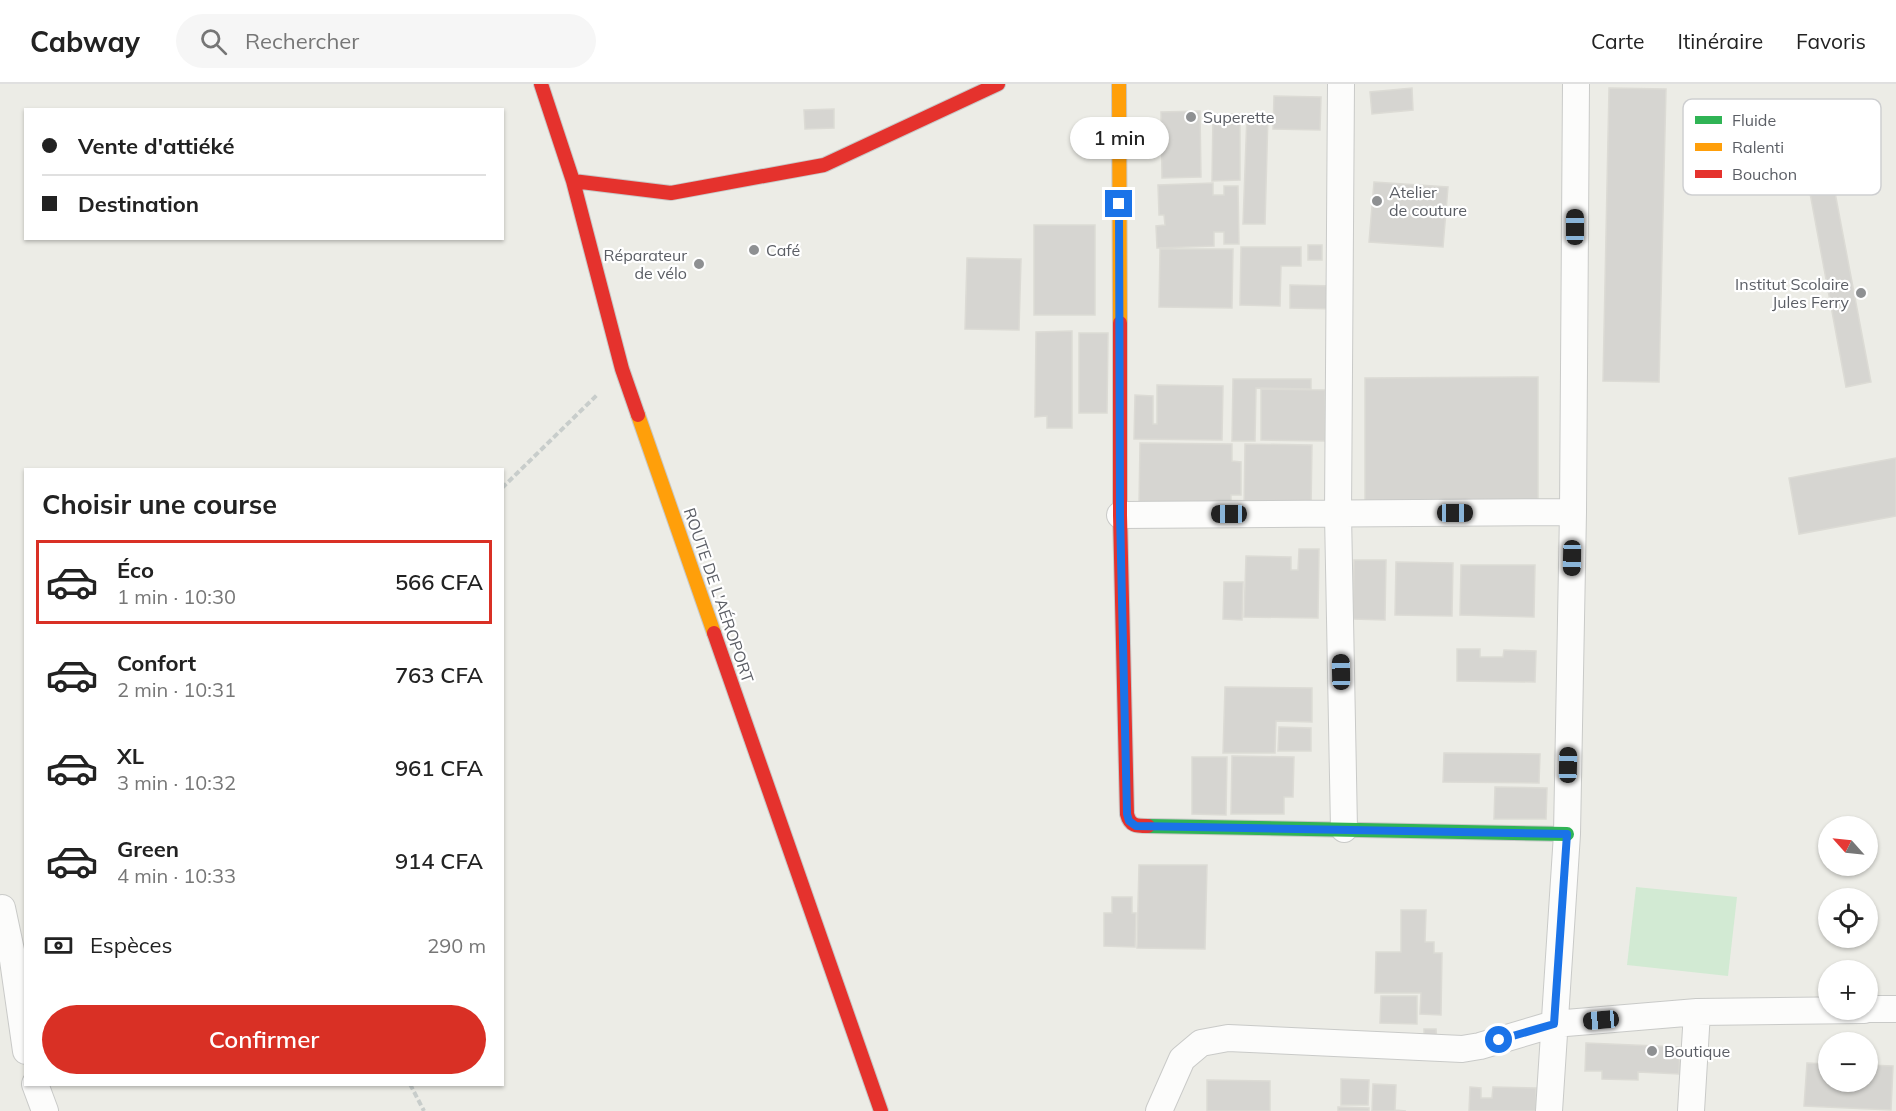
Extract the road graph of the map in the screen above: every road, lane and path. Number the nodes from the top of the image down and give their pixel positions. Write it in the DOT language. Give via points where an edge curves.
graph roads {
  1 [pos="541,84"];
  2 [pos="998,84"];
  3 [pos="1119,84"];
  4 [pos="1341,84"];
  5 [pos="1576,84"];
  6 [pos="573,181"];
  7 [pos="622,369"];
  8 [pos="504,486"];
  9 [pos="1573,512"];
  10 [pos="1338,514"];
  11 [pos="1120,515"];
  12 [pos="1344,829"];
  13 [pos="1567,834"];
  14 [pos="2,908"];
  15 [pos="1896,1009"];
  16 [pos="1878,1010"];
  17 [pos="1818,1011"];
  18 [pos="1696,1012"];
  19 [pos="1554,1024"];
  20 [pos="24,1037"];
  21 [pos="36,1086"];
  22 [pos="411,1086"];
  23 [pos="45,1111"];
  24 [pos="424,1111"];
  25 [pos="881,1111"];
  26 [pos="1159,1111"];
  27 [pos="1549,1111"];
  28 [pos="1691,1111"];
  1 -- 6 [label="street, ROUTE DE L'AÉROPORT"];
  2 -- 6 [label="street" via="824,165 671,193"];
  3 -- 11 [label="street"];
  4 -- 10 [label="street"];
  5 -- 9 [label="street"];
  6 -- 7 [label="street, ROUTE DE L'AÉROPORT"];
  7 -- 8 [label="path"];
  7 -- 25 [label="street, ROUTE DE L'AÉROPORT"];
  9 -- 10 [label="street"];
  9 -- 13 [label="street"];
  10 -- 11 [label="street"];
  10 -- 12 [label="street"];
  11 -- 12 [label="street" via="1129,821 1136,826"];
  12 -- 13 [label="street"];
  13 -- 19 [label="street"];
  14 -- 20 [label="street"];
  15 -- 16 [label="street"];
  17 -- 18 [label="street"];
  18 -- 19 [label="street"];
  18 -- 28 [label="street"];
  19 -- 26 [label="street" via="1462,1049 1228,1038 1201,1043 1182,1059"];
  19 -- 27 [label="street"];
  21 -- 23 [label="street"];
  22 -- 24 [label="path"];
}
